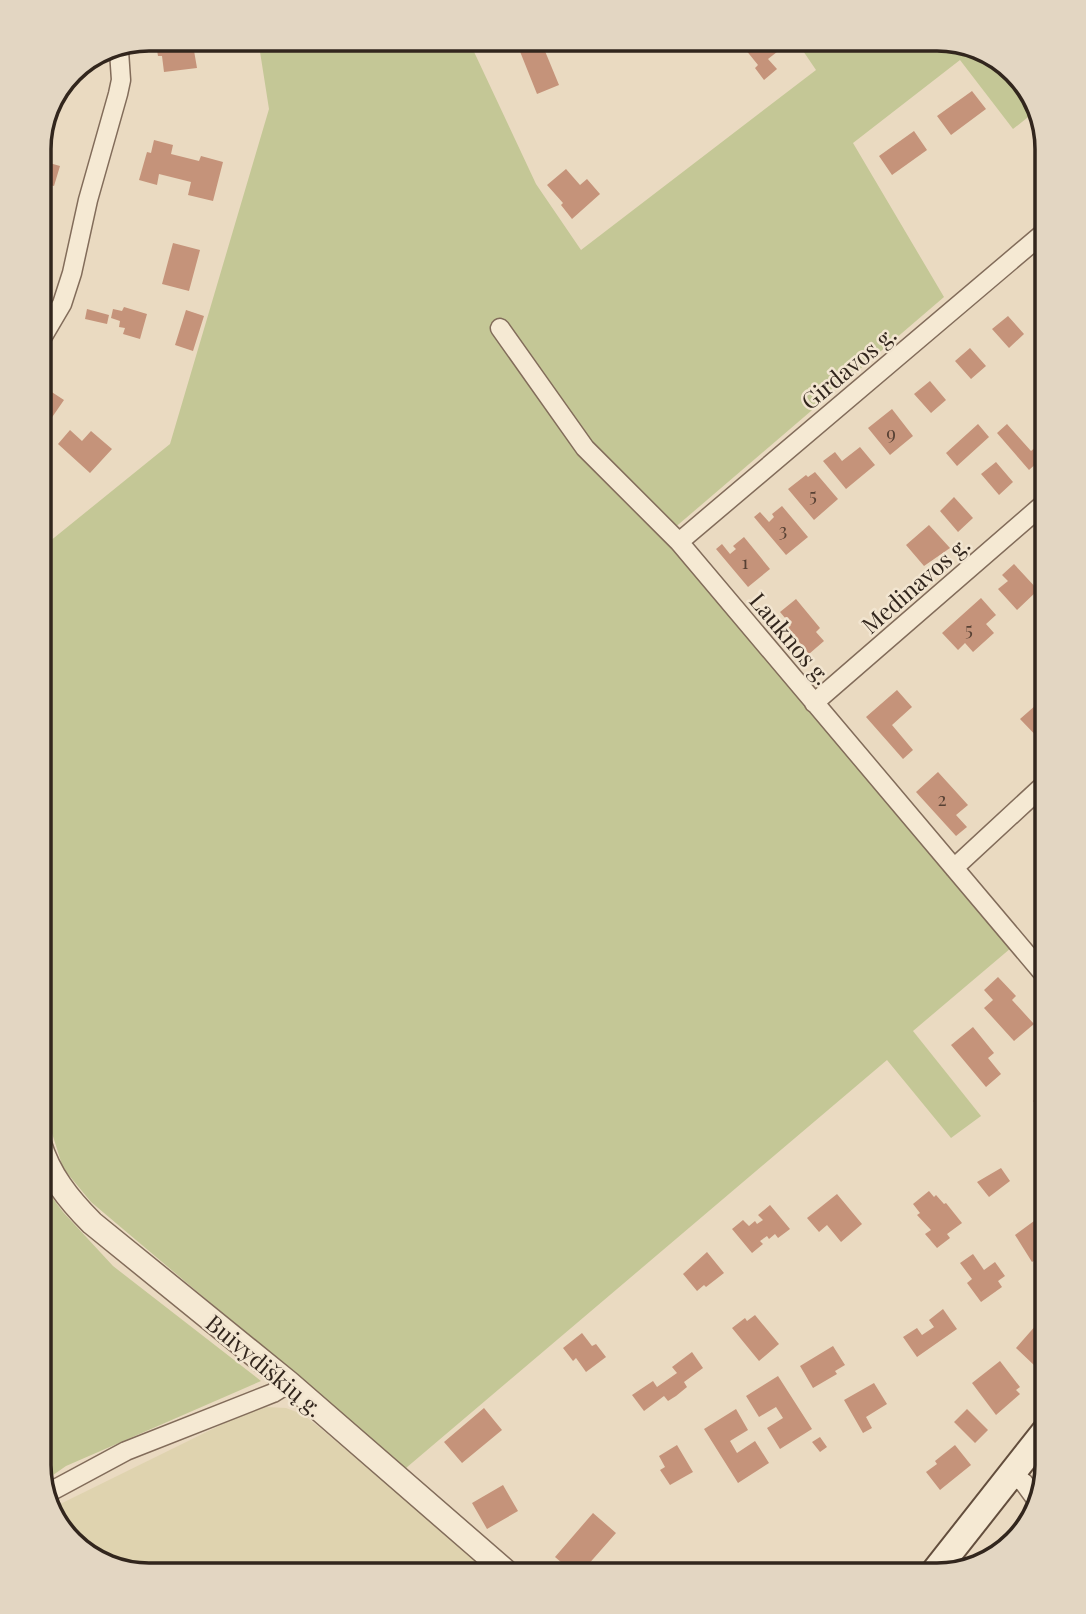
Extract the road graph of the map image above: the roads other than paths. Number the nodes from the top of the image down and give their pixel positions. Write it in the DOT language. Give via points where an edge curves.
graph roads {
  1 [pos="119,56"];
  2 [pos="1035,241"];
  3 [pos="51,323"];
  4 [pos="500,328"];
  5 [pos="1035,512"];
  6 [pos="679,542"];
  7 [pos="814,703"];
  8 [pos="1035,794"];
  9 [pos="954,868"];
  10 [pos="1035,963"];
  11 [pos="51,1172"];
  12 [pos="289,1383"];
  13 [pos="1035,1445"];
  14 [pos="1012,1474"];
  15 [pos="54,1490"];
  16 [pos="1031,1493"];
  17 [pos="496,1563"];
  18 [pos="943,1563"];
  1 -- 3 [label="street" via="118,94 72,273"];
  2 -- 6 [label="street, Girdavos g."];
  4 -- 6 [label="street, Lauknos g." via="585,448"];
  5 -- 7 [label="street, Medinavos g."];
  6 -- 7 [label="street, Lauknos g."];
  7 -- 9 [label="street, Lauknos g."];
  8 -- 9 [label="street"];
  9 -- 10 [label="street, Lauknos g."];
  11 -- 12 [label="street, Buivydiškių g." via="69,1201 92,1223"];
  12 -- 15 [label="street" via="126,1451"];
  12 -- 17 [label="street, Buivydiškių g."];
  13 -- 14 [label="main road"];
  14 -- 16 [label="street"];
  14 -- 18 [label="main road"];
}
